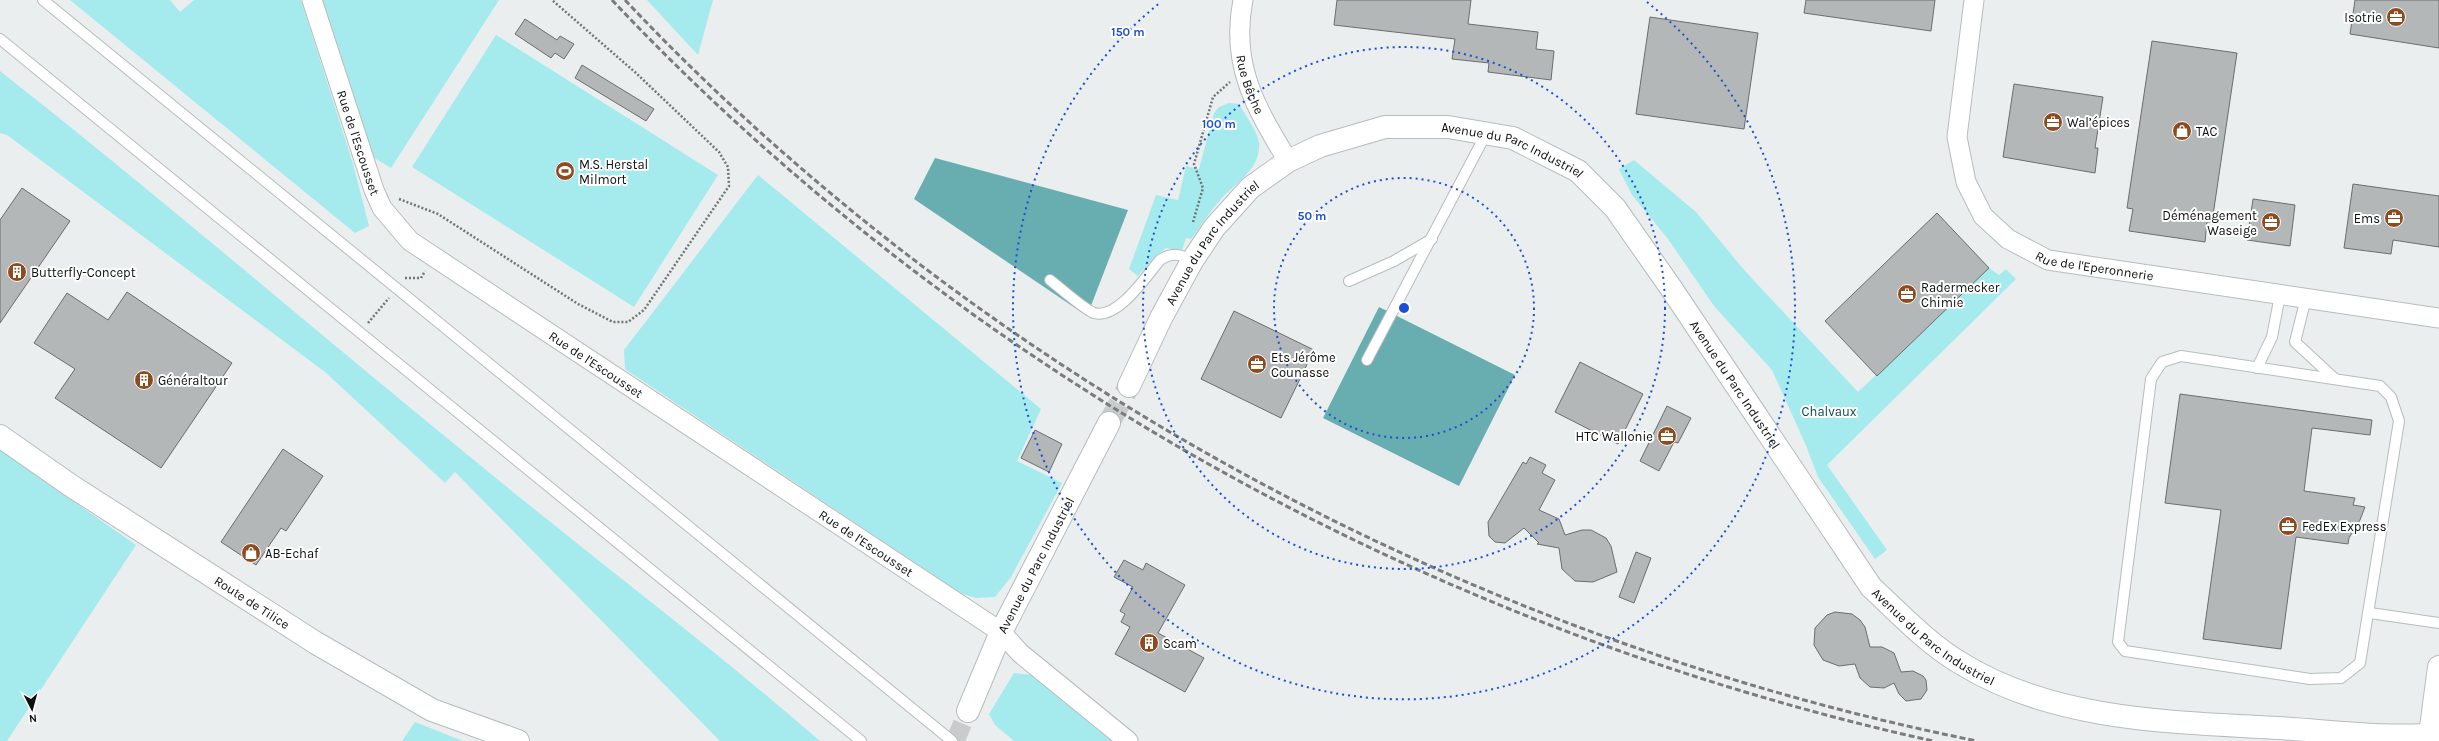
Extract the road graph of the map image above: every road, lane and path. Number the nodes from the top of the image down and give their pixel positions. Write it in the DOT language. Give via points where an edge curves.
graph roads {
  1 [pos="43,0"];
  2 [pos="312,0"];
  3 [pos="552,0"];
  4 [pos="1243,0"];
  5 [pos="1974,0"];
  6 [pos="0,39"];
  7 [pos="1243,70"];
  8 [pos="1487,132"];
  9 [pos="1288,162"];
  10 [pos="374,190"];
  11 [pos="1192,226"];
  12 [pos="1432,239"];
  13 [pos="1192,261"];
  14 [pos="1050,280"];
  15 [pos="1349,280"];
  16 [pos="2280,295"];
  17 [pos="2306,298"];
  18 [pos="2439,318"];
  19 [pos="1367,360"];
  20 [pos="2257,368"];
  21 [pos="2334,379"];
  22 [pos="1129,386"];
  23 [pos="1110,423"];
  24 [pos="0,436"];
  25 [pos="2370,613"];
  26 [pos="2439,623"];
  27 [pos="1001,632"];
  28 [pos="2439,667"];
  29 [pos="968,711"];
  30 [pos="2434,734"];
  31 [pos="518,741"];
  32 [pos="861,741"];
  33 [pos="952,741"];
  34 [pos="1128,741"];
  1 -- 33 [label="lane"];
  2 -- 10 [label="street, Rue de l'Escousset"];
  3 -- 10 [label="path" via="636,72 719,152 728,167 729,186 644,310 628,322 612,322 578,304 438,214"];
  4 -- 7 [label="street, Rue Bêche" via="1238,24"];
  5 -- 16 [label="street, Rue de l'Eperonnerie" via="1956,137 1966,182 1983,216 2008,239 2048,260"];
  6 -- 32 [label="lane"];
  7 -- 9 [label="street, Rue Bêche" via="1258,112"];
  7 -- 11 [label="path" via="1212,97 1194,164 1203,188"];
  8 -- 9 [label="street, Avenue du Parc Industriel" via="1448,127 1385,127 1320,146"];
  8 -- 12 [label="lane"];
  8 -- 30 [label="street, Avenue du Parc Industriel" via="1513,138 1578,171 1615,208 1871,587 1915,629 1962,664 2022,693 2082,710 2201,723"];
  9 -- 13 [label="street, Avenue du Parc Industriel" via="1250,188 1229,210"];
  10 -- 27 [label="street, Rue de l'Escousset" via="382,208 410,241"];
  12 -- 15 [label="lane" via="1394,261"];
  12 -- 19 [label="lane"];
  13 -- 14 [label="lane" via="1183,256 1167,255 1124,303 1108,313 1094,313"];
  13 -- 22 [label="street, Avenue du Parc Industriel" via="1161,318"];
  16 -- 17 [label="street, Rue de l'Eperonnerie"];
  16 -- 20 [label="lane" via="2272,337"];
  17 -- 18 [label="street, Rue de l'Eperonnerie"];
  17 -- 21 [label="lane" via="2295,342"];
  20 -- 21 [label="lane"];
  20 -- 25 [label="lane" via="2181,356 2162,362 2151,380 2118,642 2125,651 2310,680 2341,678 2360,662"];
  21 -- 25 [label="lane" via="2380,386 2391,397 2399,421"];
  23 -- 27 [label="street, Avenue du Parc Industriel"];
  24 -- 31 [label="street, Route de Tilice" via="70,485 316,643 432,710"];
  25 -- 26 [label="lane"];
  27 -- 29 [label="street, Avenue du Parc Industriel"];
  27 -- 34 [label="street, Rue de l'Escousset" via="1020,654"];
  28 -- 30 [label="street"];
}
